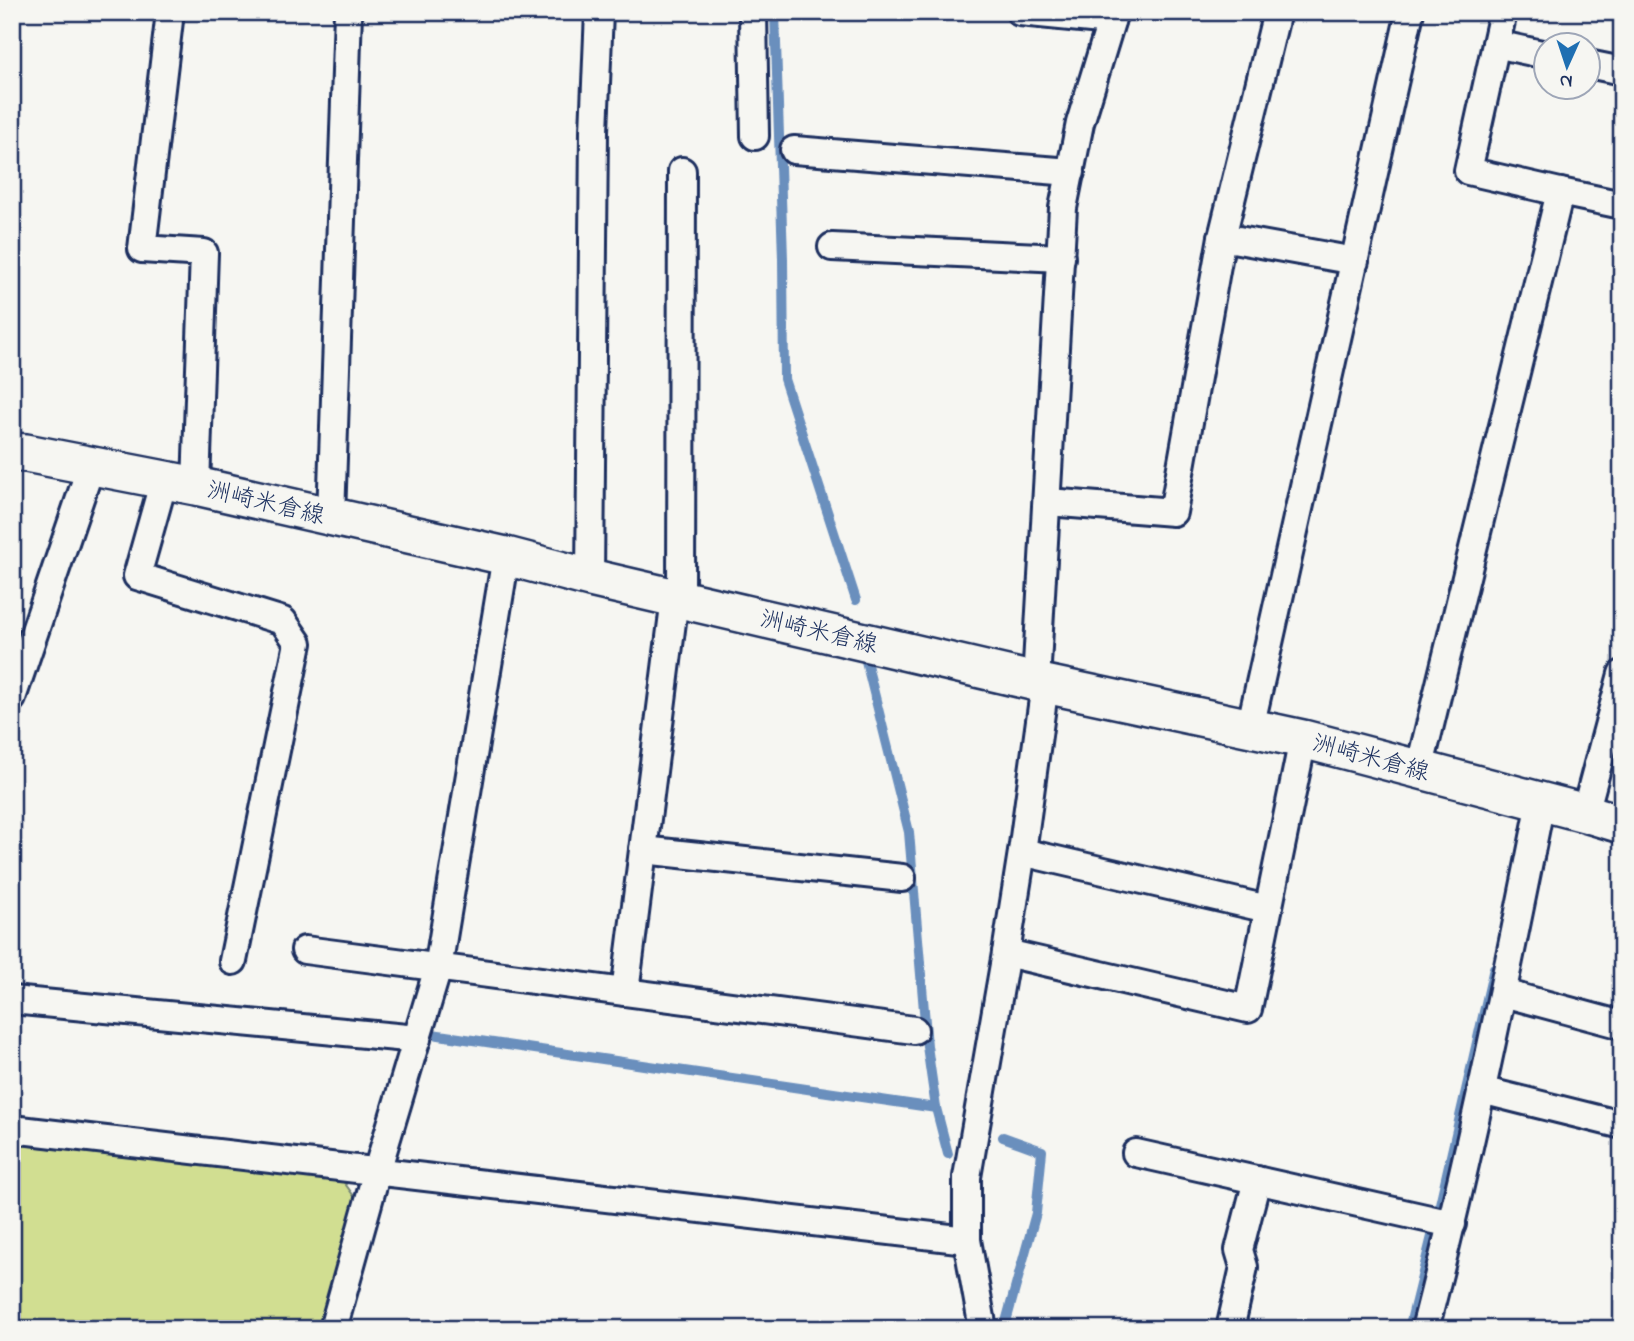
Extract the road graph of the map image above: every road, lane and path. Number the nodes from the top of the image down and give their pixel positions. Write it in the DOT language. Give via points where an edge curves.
graph roads {
  1 [pos="170,12"];
  2 [pos="348,12"];
  3 [pos="599,12"];
  4 [pos="753,12"];
  5 [pos="1020,12"];
  6 [pos="1277,12"];
  7 [pos="1410,12"];
  8 [pos="1503,12"];
  9 [pos="1112,16"];
  10 [pos="1496,44"];
  11 [pos="1532,52"];
  12 [pos="1602,67"];
  13 [pos="1622,71"];
  14 [pos="755,136"];
  15 [pos="794,150"];
  16 [pos="682,171"];
  17 [pos="1071,172"];
  18 [pos="1560,192"];
  19 [pos="1622,205"];
  20 [pos="1222,237"];
  21 [pos="832,247"];
  22 [pos="1061,258"];
  23 [pos="1354,261"];
  24 [pos="12,452"];
  25 [pos="91,466"];
  26 [pos="180,483"];
  27 [pos="1048,502"];
  28 [pos="331,517"];
  29 [pos="506,556"];
  30 [pos="590,578"];
  31 [pos="678,598"];
  32 [pos="1622,674"];
  33 [pos="1041,683"];
  34 [pos="12,698"];
  35 [pos="1250,728"];
  36 [pos="1303,739"];
  37 [pos="1419,770"];
  38 [pos="1541,802"];
  39 [pos="1585,813"];
  40 [pos="1622,824"];
  41 [pos="643,850"];
  42 [pos="1022,852"];
  43 [pos="902,878"];
  44 [pos="1268,909"];
  45 [pos="305,950"];
  46 [pos="1006,953"];
  47 [pos="233,961"];
  48 [pos="438,968"];
  49 [pos="625,992"];
  50 [pos="1503,993"];
  51 [pos="12,1000"];
  52 [pos="1622,1025"];
  53 [pos="915,1030"];
  54 [pos="417,1039"];
  55 [pos="1481,1090"];
  56 [pos="1622,1125"];
  57 [pos="12,1129"];
  58 [pos="1136,1153"];
  59 [pos="377,1171"];
  60 [pos="1257,1180"];
  61 [pos="1441,1222"];
  62 [pos="967,1240"];
  63 [pos="333,1329"];
  64 [pos="983,1329"];
  65 [pos="1230,1329"];
  66 [pos="1425,1329"];
  1 -- 26 [label="street" via="142,249 204,253"];
  2 -- 28 [label="street"];
  3 -- 30 [label="street"];
  4 -- 14 [label="street"];
  5 -- 9 [label="street"];
  6 -- 20 [label="street"];
  7 -- 23 [label="street"];
  8 -- 10 [label="street"];
  9 -- 17 [label="street" via="1080,123"];
  10 -- 11 [label="street"];
  10 -- 18 [label="street" via="1468,171"];
  12 -- 13 [label="street"];
  15 -- 17 [label="street"];
  16 -- 31 [label="street"];
  17 -- 22 [label="street" via="1063,208"];
  18 -- 19 [label="street"];
  18 -- 37 [label="street"];
  20 -- 23 [label="street"];
  20 -- 27 [label="street" via="1172,512"];
  21 -- 22 [label="street"];
  22 -- 27 [label="street"];
  23 -- 35 [label="street"];
  24 -- 25 [label="main road, 洲崎米倉線"];
  25 -- 26 [label="main road, 洲崎米倉線"];
  25 -- 34 [label="street"];
  26 -- 28 [label="main road, 洲崎米倉線"];
  26 -- 47 [label="street" via="137,576 283,621 298,643"];
  27 -- 33 [label="street"];
  28 -- 29 [label="main road, 洲崎米倉線"];
  29 -- 30 [label="main road, 洲崎米倉線"];
  29 -- 48 [label="street"];
  30 -- 31 [label="main road, 洲崎米倉線"];
  31 -- 33 [label="main road, 洲崎米倉線"];
  31 -- 41 [label="street"];
  32 -- 39 [label="street"];
  33 -- 35 [label="main road, 洲崎米倉線"];
  33 -- 42 [label="street"];
  35 -- 36 [label="main road, 洲崎米倉線"];
  36 -- 37 [label="main road, 洲崎米倉線"];
  36 -- 44 [label="street"];
  37 -- 38 [label="main road, 洲崎米倉線"];
  38 -- 39 [label="main road, 洲崎米倉線"];
  38 -- 50 [label="street"];
  39 -- 40 [label="main road, 洲崎米倉線"];
  41 -- 43 [label="street"];
  41 -- 49 [label="street"];
  42 -- 44 [label="street"];
  42 -- 46 [label="street"];
  44 -- 46 [label="street" via="1248,1009"];
  45 -- 48 [label="street"];
  46 -- 62 [label="street" via="967,1177"];
  48 -- 49 [label="street"];
  48 -- 54 [label="street"];
  49 -- 53 [label="street"];
  50 -- 52 [label="street"];
  50 -- 55 [label="street"];
  51 -- 54 [label="street"];
  54 -- 59 [label="street"];
  55 -- 56 [label="street"];
  55 -- 61 [label="street"];
  57 -- 59 [label="street"];
  58 -- 60 [label="street"];
  59 -- 62 [label="street"];
  59 -- 63 [label="street"];
  60 -- 61 [label="street"];
  60 -- 65 [label="street" via="1239,1250 1244,1267"];
  61 -- 66 [label="street"];
  62 -- 64 [label="street"];
}
